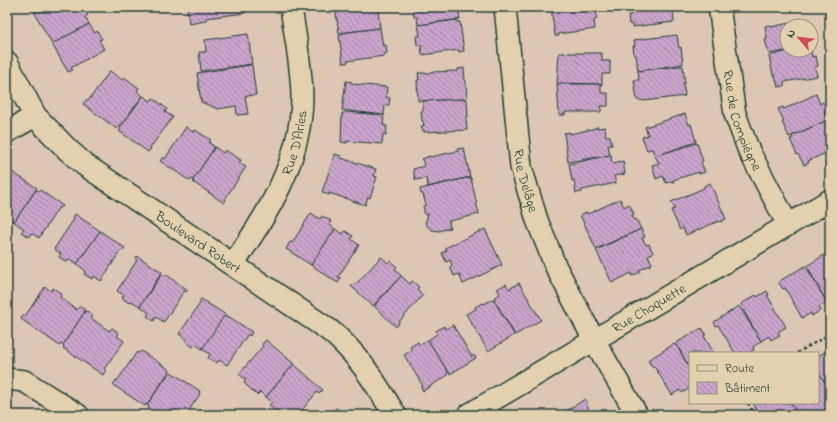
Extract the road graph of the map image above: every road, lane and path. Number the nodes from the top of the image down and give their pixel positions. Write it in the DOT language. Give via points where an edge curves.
graph roads {
  1 [pos="291,7"];
  2 [pos="505,7"];
  3 [pos="720,7"];
  4 [pos="7,64"];
  5 [pos="35,116"];
  6 [pos="7,132"];
  7 [pos="830,200"];
  8 [pos="788,225"];
  9 [pos="233,264"];
  10 [pos="830,334"];
  11 [pos="594,340"];
  12 [pos="799,352"];
  13 [pos="7,379"];
  14 [pos="749,404"];
  15 [pos="78,415"];
  16 [pos="395,415"];
  17 [pos="468,415"];
  18 [pos="637,415"];
  19 [pos="755,415"];
  1 -- 9 [label="street, Rue D'Arles" via="302,98 296,146 280,188"];
  2 -- 11 [label="street, Rue Delâge" via="521,167 537,220 555,265"];
  3 -- 8 [label="street, Rue de Compiègne" via="735,114 749,151"];
  4 -- 5 [label="street, Boulevard Robert"];
  5 -- 6 [label="street"];
  5 -- 9 [label="street, Boulevard Robert" via="85,165"];
  7 -- 8 [label="street, Rue Choquette"];
  8 -- 11 [label="street, Rue Choquette"];
  9 -- 16 [label="street, Boulevard Robert" via="343,341 376,383"];
  10 -- 12 [label="path"];
  11 -- 17 [label="street, Rue Choquette"];
  11 -- 18 [label="street"];
  13 -- 15 [label="street" via="24,381"];
  14 -- 19 [label="path"];
}
